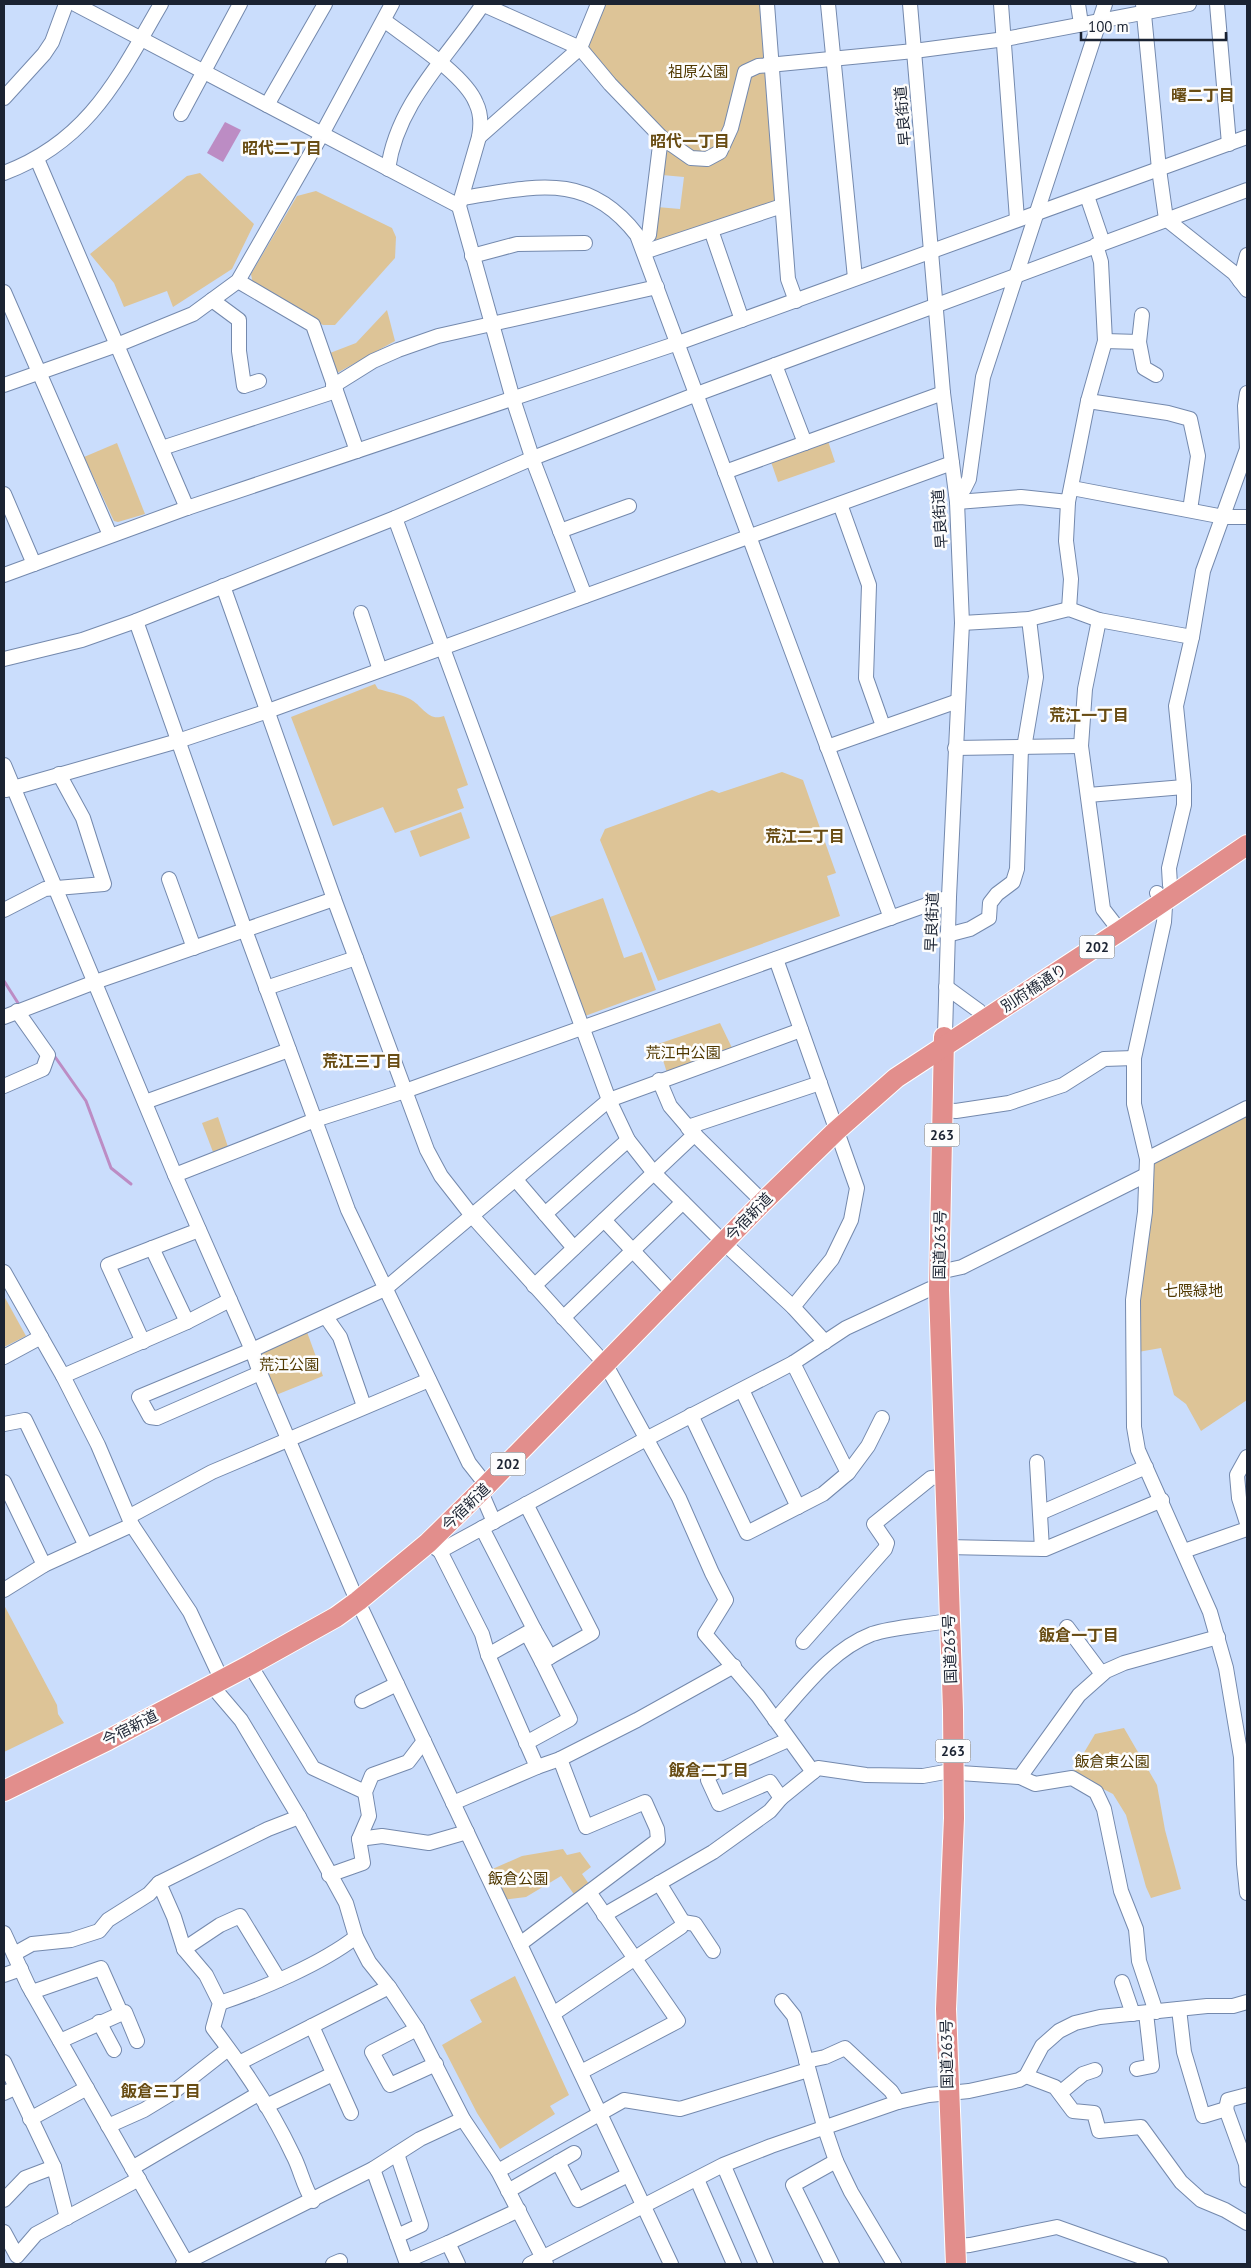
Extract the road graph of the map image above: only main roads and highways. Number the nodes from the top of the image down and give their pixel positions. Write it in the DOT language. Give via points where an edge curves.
graph roads {
  1 [pos="1245,844"];
  2 [pos="1118,927"];
  3 [pos="944,1040"];
  4 [pos="835,1127"];
  5 [pos="721,1240"];
  6 [pos="601,1360"];
  7 [pos="480,1484"];
  8 [pos="355,1595"];
  9 [pos="215,1679"];
  10 [pos="4,1780"];
  11 [pos="4,1791"];
  12 [pos="956,2255"];
  1 -- 2 [label="highway, 別府橋通り / 202"];
  2 -- 3 [label="highway, 別府橋通り / 202"];
  2 -- 3 [label="highway, 別府橋通り / 202" via="979,1011"];
  3 -- 4 [label="highway, 今宿新道 / 202" via="888,1076"];
  3 -- 12 [label="highway, 国道263号 / 263" via="939,1281 954,1818 946,2009"];
  4 -- 5 [label="highway, 今宿新道 / 202"];
  4 -- 5 [label="highway, 今宿新道 / 202" via="757,1196"];
  5 -- 6 [label="highway, 今宿新道 / 202"];
  5 -- 6 [label="highway, 今宿新道 / 202" via="667,1287"];
  6 -- 7 [label="highway, 今宿新道 / 202"];
  7 -- 8 [label="highway, 今宿新道 / 202"];
  7 -- 8 [label="highway, 今宿新道 / 202" via="434,1547"];
  8 -- 9 [label="highway, 今宿新道 / 202"];
  8 -- 9 [label="highway, 今宿新道 / 202" via="336,1617 250,1665"];
  9 -- 10 [label="highway, 今宿新道 / 202"];
  9 -- 11 [label="highway, 今宿新道 / 202"];
}
